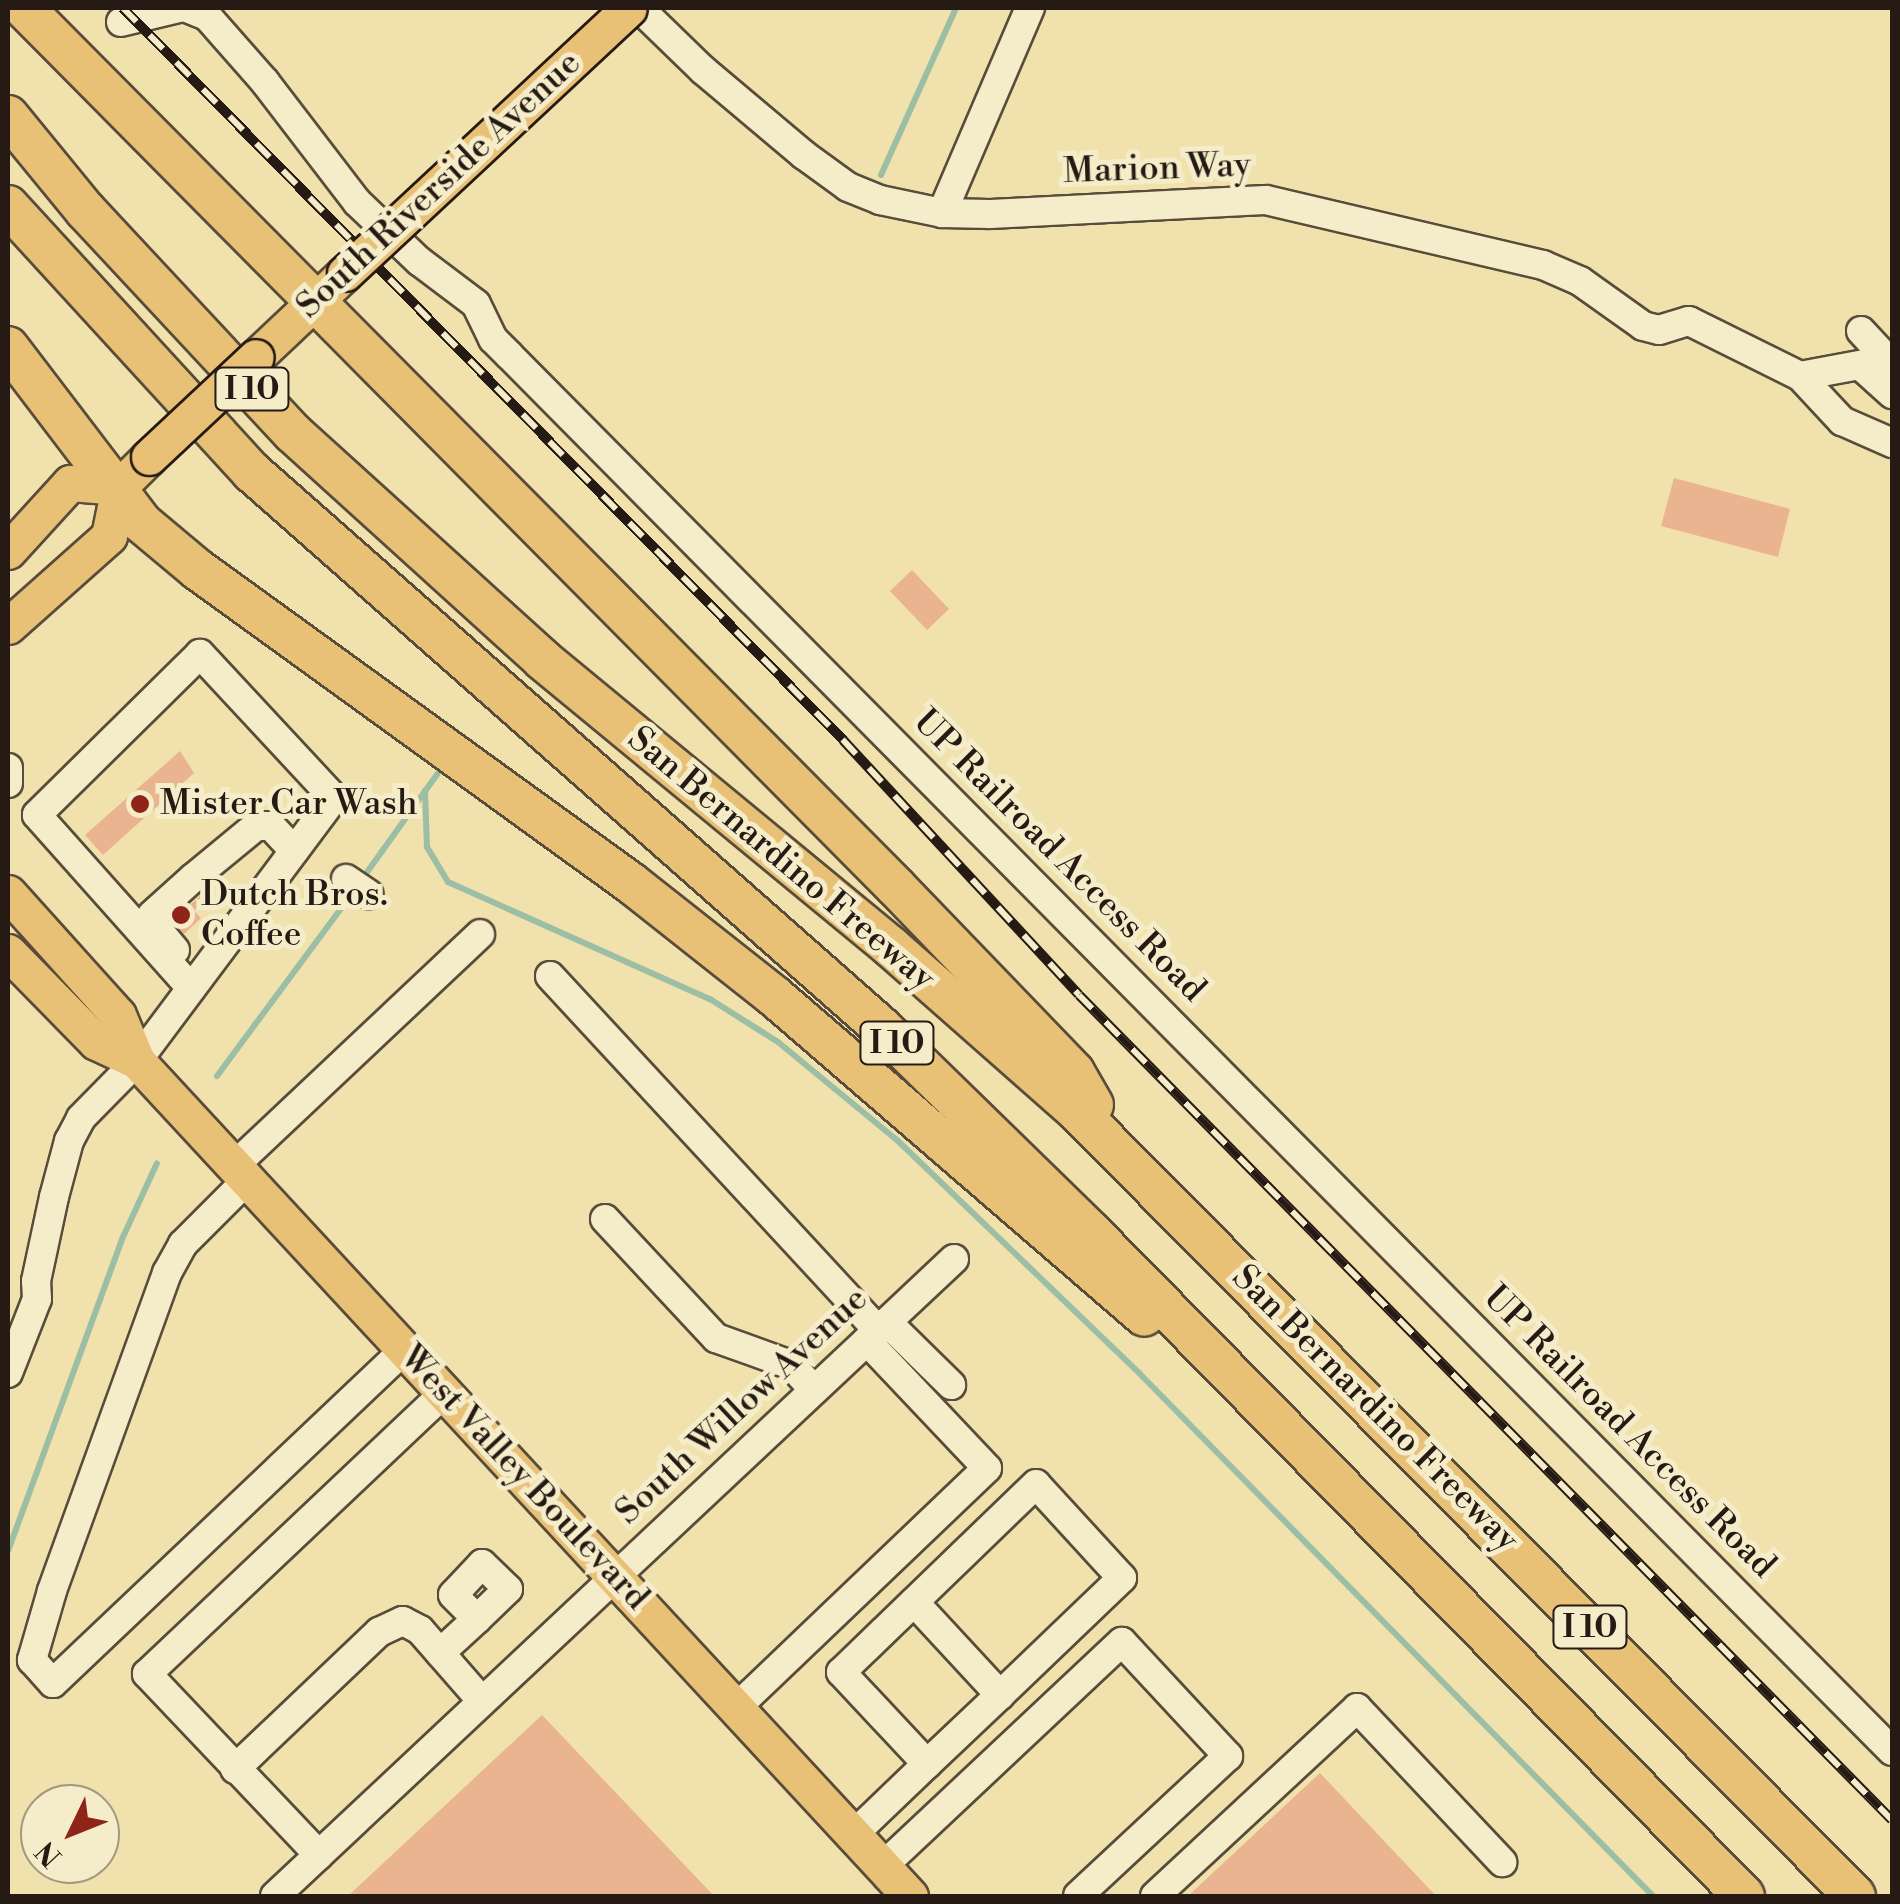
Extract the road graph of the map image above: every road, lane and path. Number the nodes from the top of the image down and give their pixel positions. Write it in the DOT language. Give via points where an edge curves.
graph roads {
  1 [pos="24,8"];
  2 [pos="179,8"];
  3 [pos="188,8"];
  4 [pos="630,8"];
  5 [pos="639,8"];
  6 [pos="1030,8"];
  7 [pos="122,22"];
  8 [pos="8,116"];
  9 [pos="8,206"];
  10 [pos="942,213"];
  11 [pos="301,315"];
  12 [pos="1861,331"];
  13 [pos="8,346"];
  14 [pos="1880,361"];
  15 [pos="1800,376"];
  16 [pos="1892,394"];
  17 [pos="1892,443"];
  18 [pos="119,487"];
  19 [pos="8,551"];
  20 [pos="8,626"];
  21 [pos="8,768"];
  22 [pos="8,783"];
  23 [pos="298,846"];
  24 [pos="8,893"];
  25 [pos="480,934"];
  26 [pos="8,952"];
  27 [pos="550,976"];
  28 [pos="195,982"];
  29 [pos="137,1061"];
  30 [pos="1120,1151"];
  31 [pos="240,1173"];
  32 [pos="605,1219"];
  33 [pos="954,1259"];
  34 [pos="877,1331"];
  35 [pos="404,1350"];
  36 [pos="8,1373"];
  37 [pos="951,1385"];
  38 [pos="814,1390"];
  39 [pos="444,1392"];
  40 [pos="1262,1406"];
  41 [pos="614,1576"];
  42 [pos="914,1602"];
  43 [pos="477,1619"];
  44 [pos="440,1653"];
  45 [pos="1000,1694"];
  46 [pos="482,1701"];
  47 [pos="736,1708"];
  48 [pos="1892,1751"];
  49 [pos="927,1764"];
  50 [pos="235,1769"];
  51 [pos="853,1835"];
  52 [pos="318,1856"];
  53 [pos="1502,1862"];
  54 [pos="882,1866"];
  55 [pos="275,1896"];
  56 [pos="910,1896"];
  57 [pos="1078,1896"];
  58 [pos="1156,1896"];
  59 [pos="1744,1896"];
  60 [pos="1855,1896"];
  1 -- 11 [label="highway"];
  2 -- 7 [label="street"];
  3 -- 48 [label="street, UP Railroad Access Road" via="206,16 265,82 357,202 476,304 509,355"];
  4 -- 11 [label="main road, South Riverside Avenue, bridge"];
  5 -- 10 [label="street, Marion Way" via="702,70 848,186"];
  6 -- 10 [label="street"];
  8 -- 30 [label="highway, San Bernardino Freeway / I 10" via="85,210 293,433 531,650 891,947"];
  9 -- 40 [label="highway, San Bernardino Freeway / I 10" via="253,472 882,1028"];
  10 -- 15 [label="street, Marion Way" via="1266,200 1543,265 1580,281 1643,326 1659,330 1689,321"];
  11 -- 18 [label="main road, South Riverside Avenue, bridge"];
  11 -- 30 [label="highway" via="896,887 1074,1072"];
  12 -- 14 [label="street"];
  13 -- 18 [label="highway"];
  14 -- 15 [label="street"];
  14 -- 16 [label="street"];
  15 -- 17 [label="street" via="1842,421"];
  18 -- 19 [label="main road" via="70,483"];
  18 -- 20 [label="main road" via="109,536"];
  18 -- 40 [label="highway" via="142,523 197,569 632,883 774,996 1102,1283"];
  21 -- 22 [label="street"];
  23 -- 28 [label="street"];
  23 -- 28 [label="street" via="271,826 256,826 152,914"];
  23 -- 28 [label="street" via="334,798 200,654 36,815"];
  24 -- 29 [label="main road, West Valley Boulevard" via="118,1015"];
  25 -- 31 [label="street"];
  26 -- 29 [label="main road, West Valley Boulevard" via="96,1042"];
  27 -- 34 [label="street"];
  28 -- 29 [label="street"];
  29 -- 31 [label="main road, West Valley Boulevard"];
  29 -- 36 [label="street" via="81,1118 69,1141 37,1299"];
  30 -- 60 [label="highway, San Bernardino Freeway / I 10"];
  31 -- 35 [label="main road, West Valley Boulevard"];
  31 -- 35 [label="street" via="167,1274 32,1660 52,1683"];
  32 -- 38 [label="street" via="716,1338 791,1365"];
  33 -- 34 [label="street, South Willow Avenue"];
  34 -- 37 [label="street"];
  34 -- 38 [label="street, South Willow Avenue"];
  34 -- 47 [label="street" via="988,1468"];
  35 -- 39 [label="main road, West Valley Boulevard"];
  38 -- 41 [label="street, South Willow Avenue"];
  39 -- 41 [label="main road, West Valley Boulevard"];
  39 -- 50 [label="street" via="148,1674"];
  40 -- 59 [label="highway, San Bernardino Freeway / I 10"];
  41 -- 46 [label="street, South Willow Avenue"];
  41 -- 47 [label="main road, West Valley Boulevard"];
  42 -- 45 [label="street"];
  42 -- 45 [label="street" via="1036,1484 1122,1578"];
  42 -- 49 [label="street" via="841,1672"];
  43 -- 44 [label="street"];
  44 -- 46 [label="street"];
  44 -- 50 [label="street" via="403,1621 379,1632"];
  45 -- 49 [label="street"];
  46 -- 52 [label="street, South Willow Avenue"];
  47 -- 51 [label="main road, West Valley Boulevard"];
  49 -- 51 [label="street"];
  50 -- 52 [label="street"];
  51 -- 54 [label="main road, West Valley Boulevard"];
  52 -- 55 [label="street, South Willow Avenue"];
  53 -- 58 [label="street" via="1358,1708"];
  54 -- 56 [label="main road, West Valley Boulevard"];
  54 -- 57 [label="street" via="1122,1642 1228,1756"];
}
